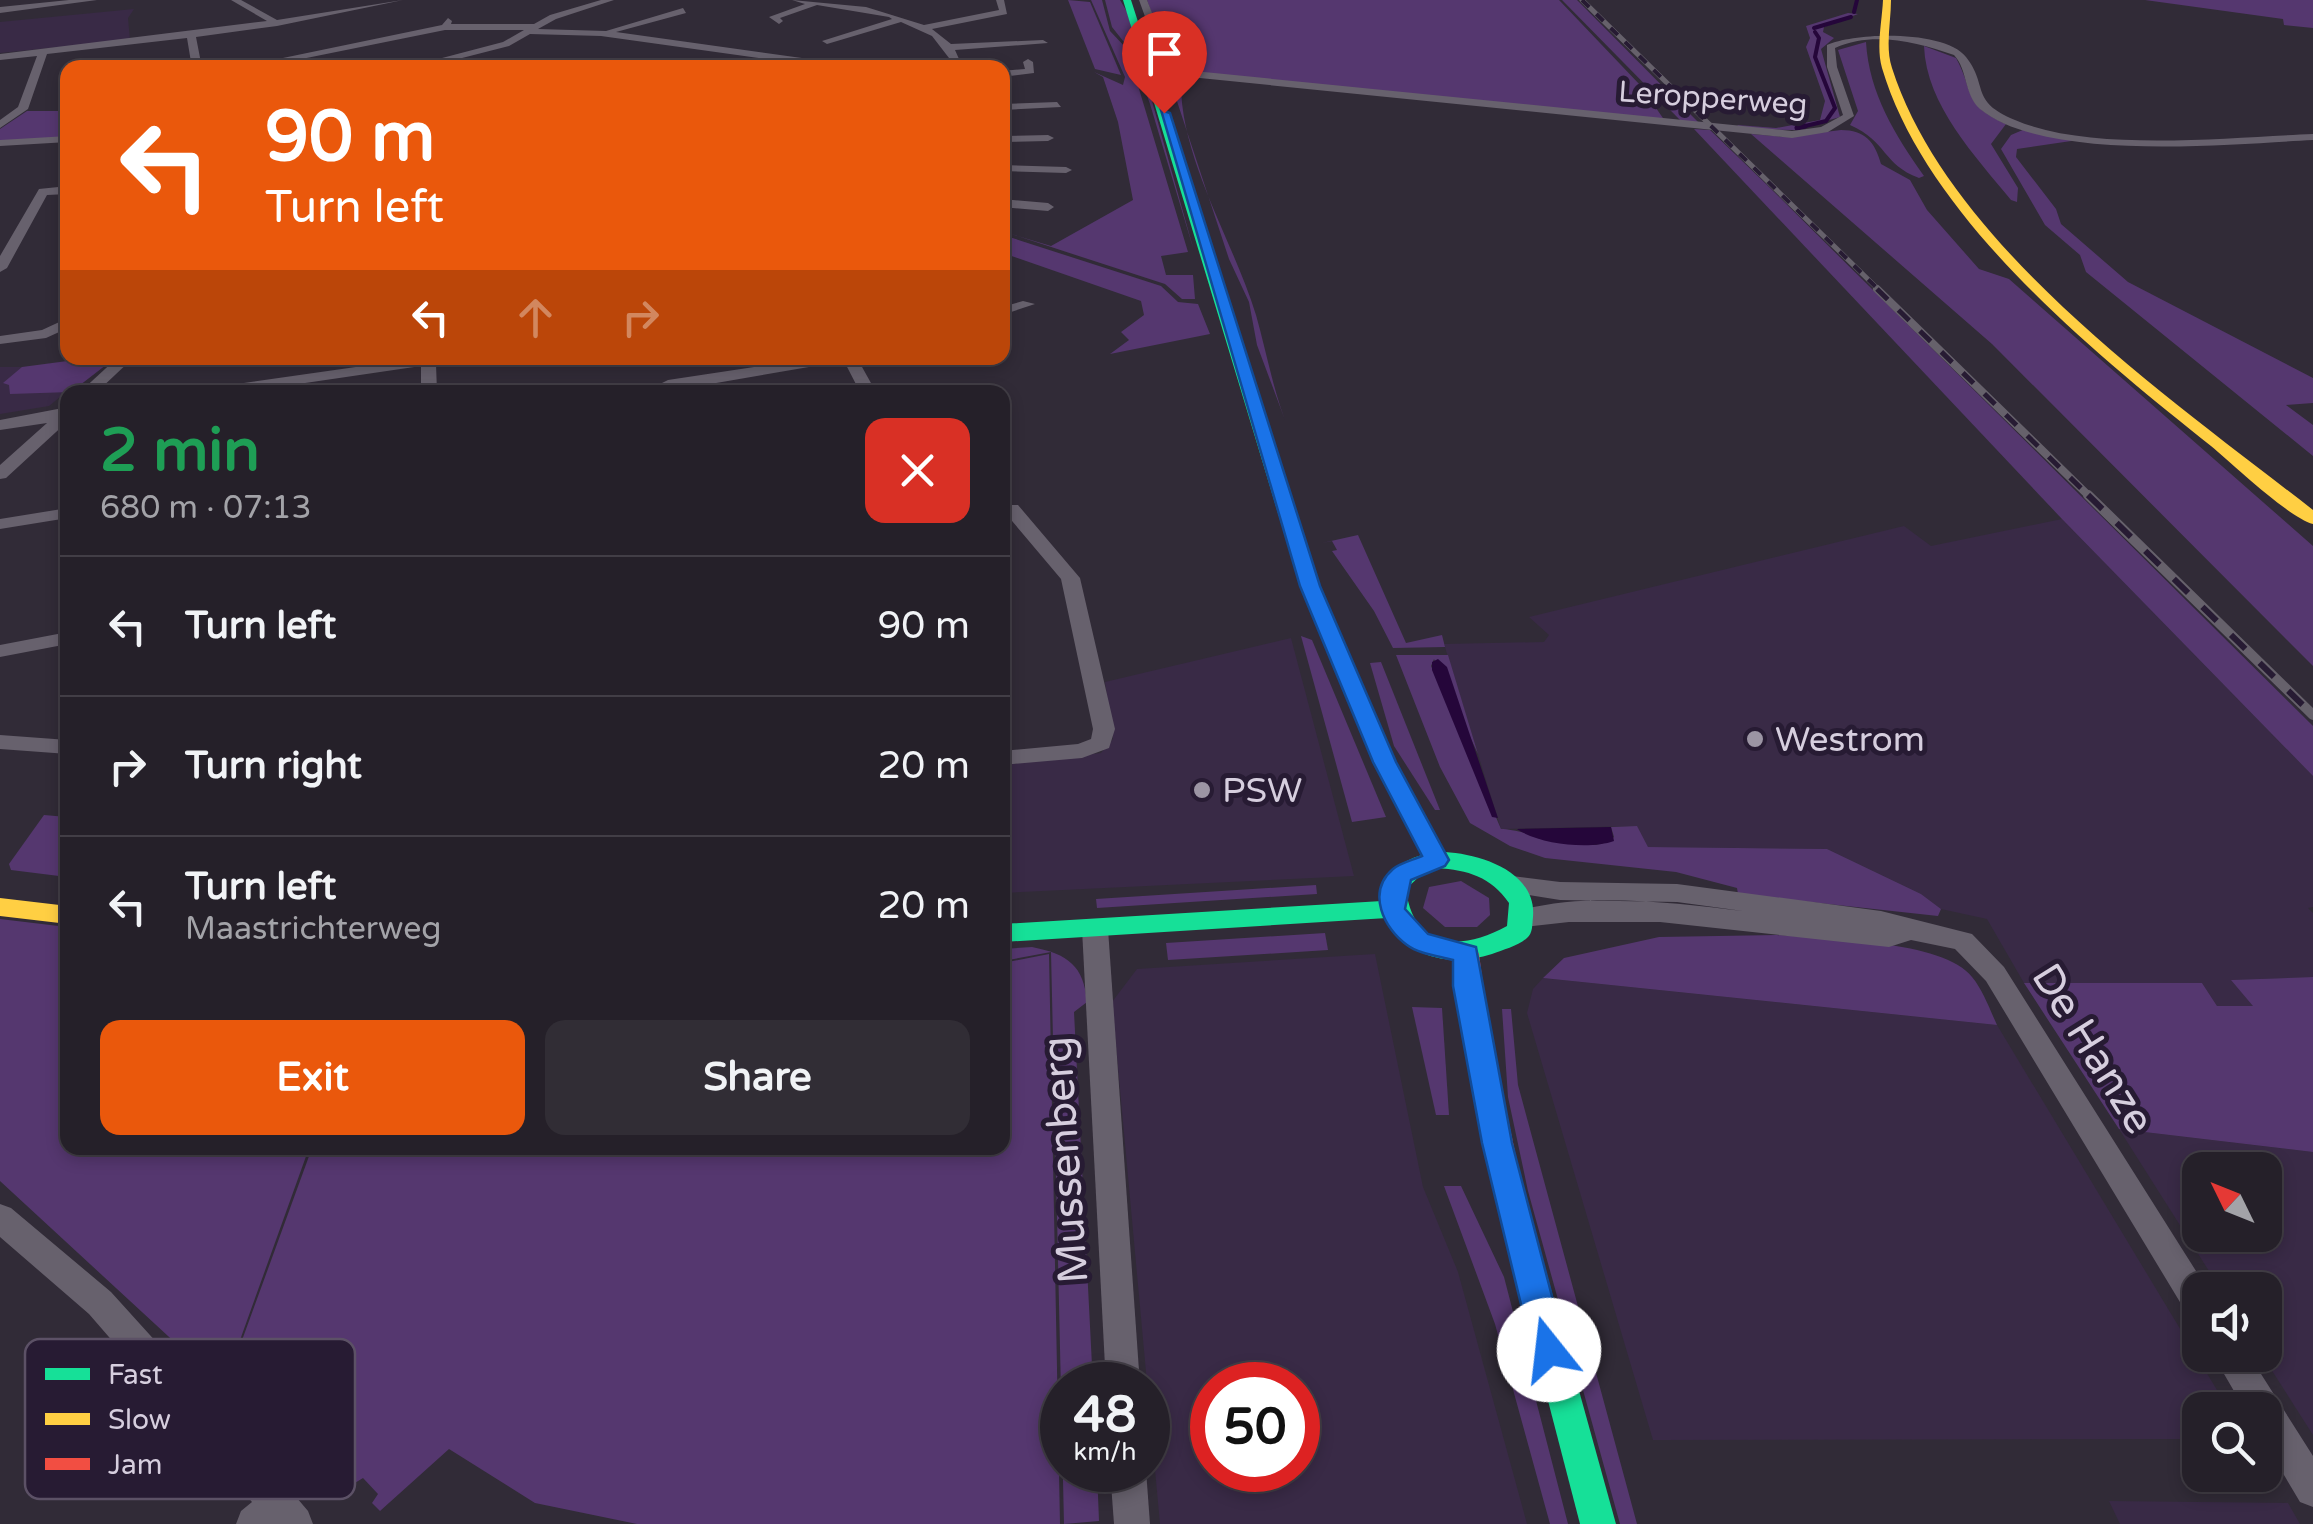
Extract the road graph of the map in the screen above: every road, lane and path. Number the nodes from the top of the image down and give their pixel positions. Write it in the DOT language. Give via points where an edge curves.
graph roads {
  1 [pos="93,0"];
  2 [pos="235,0"];
  3 [pos="400,0"];
  4 [pos="610,0"];
  5 [pos="796,0"];
  6 [pos="856,0"];
  7 [pos="1000,0"];
  8 [pos="1126,0"];
  9 [pos="1143,0"];
  10 [pos="1887,0"];
  11 [pos="1909,0"];
  12 [pos="815,3"];
  13 [pos="837,6"];
  14 [pos="0,10"];
  15 [pos="684,11"];
  16 [pos="901,19"];
  17 [pos="779,21"];
  18 [pos="277,23"];
  19 [pos="926,27"];
  20 [pos="535,30"];
  21 [pos="602,33"];
  22 [pos="191,36"];
  23 [pos="827,41"];
  24 [pos="1043,43"];
  25 [pos="952,47"];
  26 [pos="43,52"];
  27 [pos="0,57"];
  28 [pos="196,60"];
  29 [pos="278,60"];
  30 [pos="439,60"];
  31 [pos="774,60"];
  32 [pos="956,60"];
  33 [pos="1028,62"];
  34 [pos="1010,73"];
  35 [pos="1010,105"];
  36 [pos="1057,105"];
  37 [pos="0,125"];
  38 [pos="2313,137"];
  39 [pos="1048,138"];
  40 [pos="60,139"];
  41 [pos="1010,139"];
  42 [pos="0,143"];
  43 [pos="1010,168"];
  44 [pos="1066,170"];
  45 [pos="60,191"];
  46 [pos="1010,204"];
  47 [pos="1048,207"];
  48 [pos="2014,226"];
  49 [pos="0,268"];
  50 [pos="1028,304"];
  51 [pos="1010,309"];
  52 [pos="60,326"];
  53 [pos="0,340"];
  54 [pos="118,365"];
  55 [pos="401,365"];
  56 [pos="794,365"];
  57 [pos="96,385"];
  58 [pos="264,385"];
  59 [pos="666,385"];
  60 [pos="60,415"];
  61 [pos="60,419"];
  62 [pos="0,426"];
  63 [pos="0,474"];
  64 [pos="1010,509"];
  65 [pos="60,514"];
  66 [pos="2313,519"];
  67 [pos="0,524"];
  68 [pos="60,640"];
  69 [pos="0,651"];
  70 [pos="0,742"];
  71 [pos="60,746"];
  72 [pos="1010,757"];
  73 [pos="1436,860"];
  74 [pos="1512,885"];
  75 [pos="0,907"];
  76 [pos="1392,909"];
  77 [pos="60,913"];
  78 [pos="1524,918"];
  79 [pos="1095,929"];
  80 [pos="1911,931"];
  81 [pos="1010,933"];
  82 [pos="1466,954"];
  83 [pos="0,1218"];
  84 [pos="2182,1277"];
  85 [pos="130,1339"];
  86 [pos="1122,1362"];
  87 [pos="2282,1438"];
  88 [pos="2313,1489"];
  89 [pos="1130,1492"];
  90 [pos="1132,1524"];
  91 [pos="1598,1524"];
  1 -- 14 [label="street"];
  2 -- 18 [label="street"];
  3 -- 18 [label="street"];
  4 -- 20 [label="street" via="553,17"];
  5 -- 12 [label="street"];
  6 -- 13 [label="street"];
  7 -- 19 [label="street" via="1004,12"];
  8 -- 73 [label="main road" via="1310,586 1385,762"];
  9 -- 38 [label="street, Leropperweg" via="1170,72 1763,133 1813,131 1845,121 1850,112 1830,47 1864,38 1923,43 1962,56 1982,105 2051,132 2133,141"];
  10 -- 66 [label="main road" via="1881,42 1895,97 1930,161 1970,212 2118,358"];
  11 -- 48 [label="main road" via="1907,55 1922,102 1965,170"];
  12 -- 13 [label="street"];
  12 -- 17 [label="street" via="773,17"];
  13 -- 16 [label="street"];
  15 -- 21 [label="street"];
  16 -- 19 [label="street"];
  16 -- 23 [label="street"];
  18 -- 22 [label="street"];
  19 -- 25 [label="street"];
  20 -- 21 [label="street"];
  20 -- 29 [label="street" via="447,24"];
  20 -- 30 [label="street"];
  21 -- 31 [label="street"];
  22 -- 26 [label="street"];
  22 -- 28 [label="street"];
  24 -- 25 [label="street"];
  25 -- 32 [label="street"];
  26 -- 27 [label="street"];
  26 -- 37 [label="street" via="23,109"];
  33 -- 34 [label="street" via="1032,71"];
  35 -- 36 [label="street" via="1039,98"];
  39 -- 41 [label="street"];
  40 -- 42 [label="street"];
  43 -- 44 [label="street"];
  45 -- 49 [label="street" via="42,192"];
  46 -- 47 [label="street"];
  50 -- 51 [label="street"];
  52 -- 53 [label="street"];
  54 -- 57 [label="street"];
  55 -- 58 [label="street"];
  56 -- 59 [label="street"];
  60 -- 62 [label="street"];
  61 -- 63 [label="street"];
  64 -- 72 [label="street" via="1070,578 1104,730 1101,743 1082,751"];
  65 -- 67 [label="street"];
  68 -- 69 [label="street"];
  70 -- 71 [label="street"];
  73 -- 74 [label="main road" via="1472,862"];
  73 -- 76 [label="main road" via="1402,874"];
  74 -- 78 [label="main road"];
  74 -- 80 [label="street, De Hanze" via="1742,900 1881,920"];
  75 -- 77 [label="main road"];
  76 -- 79 [label="main road"];
  76 -- 82 [label="main road" via="1419,941"];
  78 -- 80 [label="street, De Hanze" via="1669,914 1889,938"];
  78 -- 82 [label="main road" via="1507,943"];
  79 -- 81 [label="main road"];
  79 -- 86 [label="street, Mussenberg"];
  80 -- 84 [label="street, De Hanze" via="1962,941 1995,974"];
  82 -- 91 [label="main road" via="1497,1143"];
  83 -- 85 [label="street" via="100,1303"];
  87 -- 88 [label="street"];
  89 -- 90 [label="street"];
}
